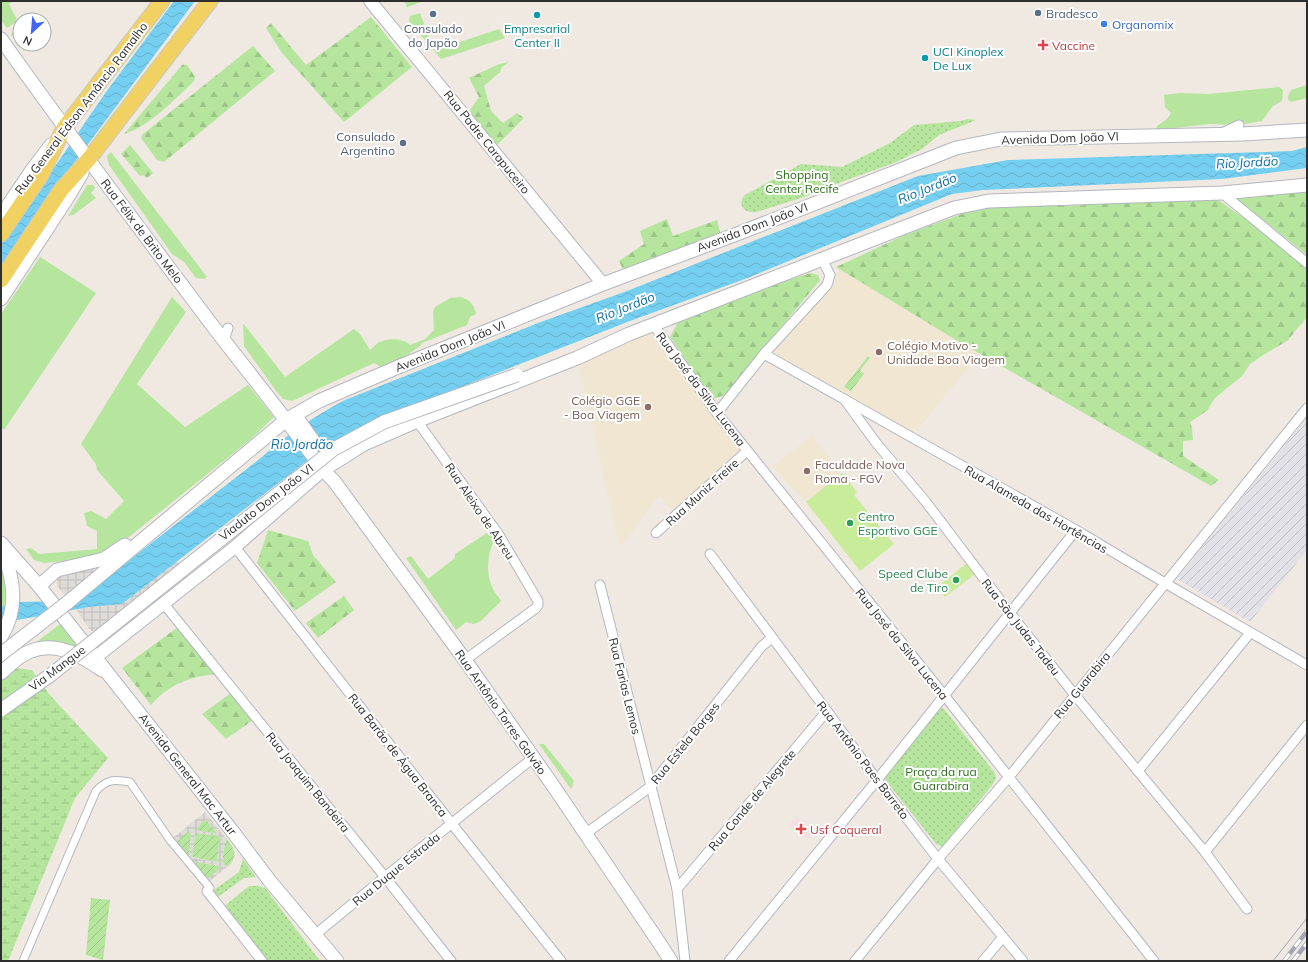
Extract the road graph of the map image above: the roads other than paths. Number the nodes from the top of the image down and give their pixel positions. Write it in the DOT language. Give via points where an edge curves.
graph roads {
  1 [pos="162,1"];
  2 [pos="210,1"];
  3 [pos="370,1"];
  4 [pos="1,39"];
  5 [pos="1239,125"];
  6 [pos="1307,130"];
  7 [pos="67,132"];
  8 [pos="1219,134"];
  9 [pos="87,158"];
  10 [pos="1307,185"];
  11 [pos="1222,193"];
  12 [pos="1,216"];
  13 [pos="1,234"];
  14 [pos="822,259"];
  15 [pos="1307,263"];
  16 [pos="1,280"];
  17 [pos="604,284"];
  18 [pos="1,299"];
  19 [pos="653,324"];
  20 [pos="764,354"];
  21 [pos="549,368"];
  22 [pos="844,399"];
  23 [pos="1307,408"];
  24 [pos="717,413"];
  25 [pos="417,421"];
  26 [pos="293,422"];
  27 [pos="747,451"];
  28 [pos="249,452"];
  29 [pos="318,455"];
  30 [pos="326,467"];
  31 [pos="1076,530"];
  32 [pos="656,533"];
  33 [pos="1,543"];
  34 [pos="1,547"];
  35 [pos="235,547"];
  36 [pos="710,554"];
  37 [pos="1164,583"];
  38 [pos="600,585"];
  39 [pos="42,589"];
  40 [pos="164,604"];
  41 [pos="1010,614"];
  42 [pos="112,626"];
  43 [pos="1250,633"];
  44 [pos="1,636"];
  45 [pos="772,638"];
  46 [pos="1,654"];
  47 [pos="96,657"];
  48 [pos="465,660"];
  49 [pos="1307,665"];
  50 [pos="1,673"];
  51 [pos="110,675"];
  52 [pos="1074,694"];
  53 [pos="944,695"];
  54 [pos="1,710"];
  55 [pos="827,711"];
  56 [pos="1307,725"];
  57 [pos="533,758"];
  58 [pos="1138,771"];
  59 [pos="1009,777"];
  60 [pos="877,780"];
  61 [pos="650,787"];
  62 [pos="452,824"];
  63 [pos="585,834"];
  64 [pos="1205,852"];
  65 [pos="938,859"];
  66 [pos="385,877"];
  67 [pos="677,889"];
  68 [pos="208,890"];
  69 [pos="1247,909"];
  70 [pos="316,934"];
  71 [pos="1003,937"];
  72 [pos="24,961"];
  73 [pos="262,961"];
  74 [pos="337,961"];
  75 [pos="451,961"];
  76 [pos="561,961"];
  77 [pos="671,961"];
  78 [pos="685,961"];
  79 [pos="729,961"];
  80 [pos="855,961"];
  81 [pos="983,961"];
  82 [pos="1023,961"];
  83 [pos="1154,961"];
  1 -- 7 [label="main road, Rua General Edson Amâncio Ramalho"];
  2 -- 9 [label="main road"];
  3 -- 17 [label="street, Rua Padre Carapuceiro"];
  4 -- 7 [label="main road, Rua Félix de Brito Melo"];
  5 -- 8 [label="street"];
  6 -- 8 [label="main road, Avenida Dom João VI"];
  7 -- 9 [label="main road, Rua Félix de Brito Melo"];
  7 -- 12 [label="main road, Rua General Edson Amâncio Ramalho" via="32,170"];
  7 -- 13 [label="main road"];
  8 -- 17 [label="main road, Avenida Dom João VI" via="1001,139 958,147"];
  9 -- 16 [label="main road" via="61,190"];
  9 -- 18 [label="main road" via="68,197"];
  9 -- 26 [label="main road, Rua Félix de Brito Melo"];
  10 -- 11 [label="main road"];
  11 -- 14 [label="main road" via="989,201 954,208"];
  11 -- 15 [label="street"];
  14 -- 19 [label="main road"];
  14 -- 20 [label="street" via="830,276 826,285"];
  17 -- 26 [label="main road, Avenida Dom João VI" via="398,367 320,402"];
  19 -- 21 [label="main road"];
  19 -- 24 [label="street, Rua José da Silva Lucena"];
  20 -- 22 [label="street, Rua Alameda das Hortências"];
  20 -- 24 [label="street"];
  21 -- 25 [label="main road"];
  21 -- 42 [label="main road, Viaduto Dom João VI, bridge" via="517,375 384,422 334,449"];
  22 -- 31 [label="street, Rua Alameda das Hortências"];
  22 -- 41 [label="street, Rua São Judas Tadeu"];
  23 -- 37 [label="street, Rua Guarabira"];
  24 -- 27 [label="street, Rua José da Silva Lucena"];
  25 -- 30 [label="main road" via="364,444"];
  25 -- 48 [label="street, Rua Aleixo de Abreu" via="499,536 538,601 536,608"];
  26 -- 28 [label="main road, Avenida Dom João VI"];
  26 -- 29 [label="main road, Rua Félix de Brito Melo"];
  27 -- 32 [label="street, Rua Muniz Freire"];
  27 -- 53 [label="street, Rua José da Silva Lucena"];
  28 -- 39 [label="main road" via="237,453 112,555 95,562 59,569"];
  28 -- 46 [label="main road, bridge" via="68,603"];
  29 -- 30 [label="main road, Rua Antônio Torres Galvão"];
  30 -- 35 [label="street"];
  30 -- 48 [label="main road, Rua Antônio Torres Galvão"];
  31 -- 37 [label="street, Rua Alameda das Hortências"];
  31 -- 41 [label="street"];
  33 -- 39 [label="main road, Avenida General Mac Artur"];
  34 -- 44 [label="main road" via="8,563 14,596 8,624"];
  35 -- 40 [label="street"];
  35 -- 62 [label="street, Rua Barão de Água Branca"];
  36 -- 45 [label="street, Rua Antônio Paes Barreto"];
  37 -- 43 [label="street, Rua Alameda das Hortências"];
  37 -- 52 [label="street, Rua Guarabira"];
  38 -- 61 [label="street, Rua Farias Lemos"];
  39 -- 47 [label="main road, Avenida General Mac Artur"];
  40 -- 47 [label="street"];
  40 -- 66 [label="street, Rua Joaquim Bandeira"];
  41 -- 52 [label="street, Rua São Judas Tadeu"];
  41 -- 53 [label="street"];
  42 -- 54 [label="main road, Via Mangue, bridge" via="52,674"];
  43 -- 49 [label="street, Rua Alameda das Hortências"];
  43 -- 58 [label="street"];
  45 -- 55 [label="street, Rua Antônio Paes Barreto"];
  45 -- 61 [label="street, Rua Estela Borges" via="762,646"];
  47 -- 51 [label="main road, Avenida General Mac Artur"];
  48 -- 57 [label="main road, Rua Antônio Torres Galvão"];
  50 -- 51 [label="main road" via="17,658 30,651 59,648 93,663"];
  51 -- 70 [label="main road, Avenida General Mac Artur" via="269,880"];
  52 -- 58 [label="street, Rua São Judas Tadeu"];
  52 -- 59 [label="street, Rua Guarabira"];
  53 -- 59 [label="street, Rua José da Silva Lucena"];
  53 -- 60 [label="street"];
  55 -- 60 [label="street, Rua Antônio Paes Barreto"];
  55 -- 67 [label="street, Rua Conde de Alegrete"];
  56 -- 64 [label="street"];
  57 -- 62 [label="street, Rua Duque Estrada"];
  57 -- 63 [label="main road, Rua Antônio Torres Galvão"];
  58 -- 64 [label="street, Rua São Judas Tadeu"];
  59 -- 65 [label="street, Rua Guarabira"];
  59 -- 83 [label="street, Rua José da Silva Lucena"];
  60 -- 65 [label="street, Rua Antônio Paes Barreto"];
  60 -- 79 [label="street"];
  61 -- 63 [label="street, Rua Estela Borges"];
  61 -- 67 [label="street, Rua Farias Lemos"];
  62 -- 66 [label="street, Rua Duque Estrada"];
  62 -- 76 [label="street, Rua Barão de Água Branca"];
  63 -- 77 [label="main road, Rua Antônio Torres Galvão"];
  64 -- 69 [label="street, Rua São Judas Tadeu"];
  65 -- 71 [label="street, Rua Antônio Paes Barreto"];
  65 -- 80 [label="street, Rua Guarabira"];
  66 -- 70 [label="street, Rua Duque Estrada"];
  66 -- 75 [label="street, Rua Joaquim Bandeira"];
  67 -- 78 [label="street, Rua Farias Lemos"];
  68 -- 72 [label="street" via="130,782 115,779 101,785 96,791"];
  68 -- 73 [label="street"];
  70 -- 74 [label="main road, Avenida General Mac Artur"];
  71 -- 81 [label="street"];
  71 -- 82 [label="street, Rua Antônio Paes Barreto"];
}
